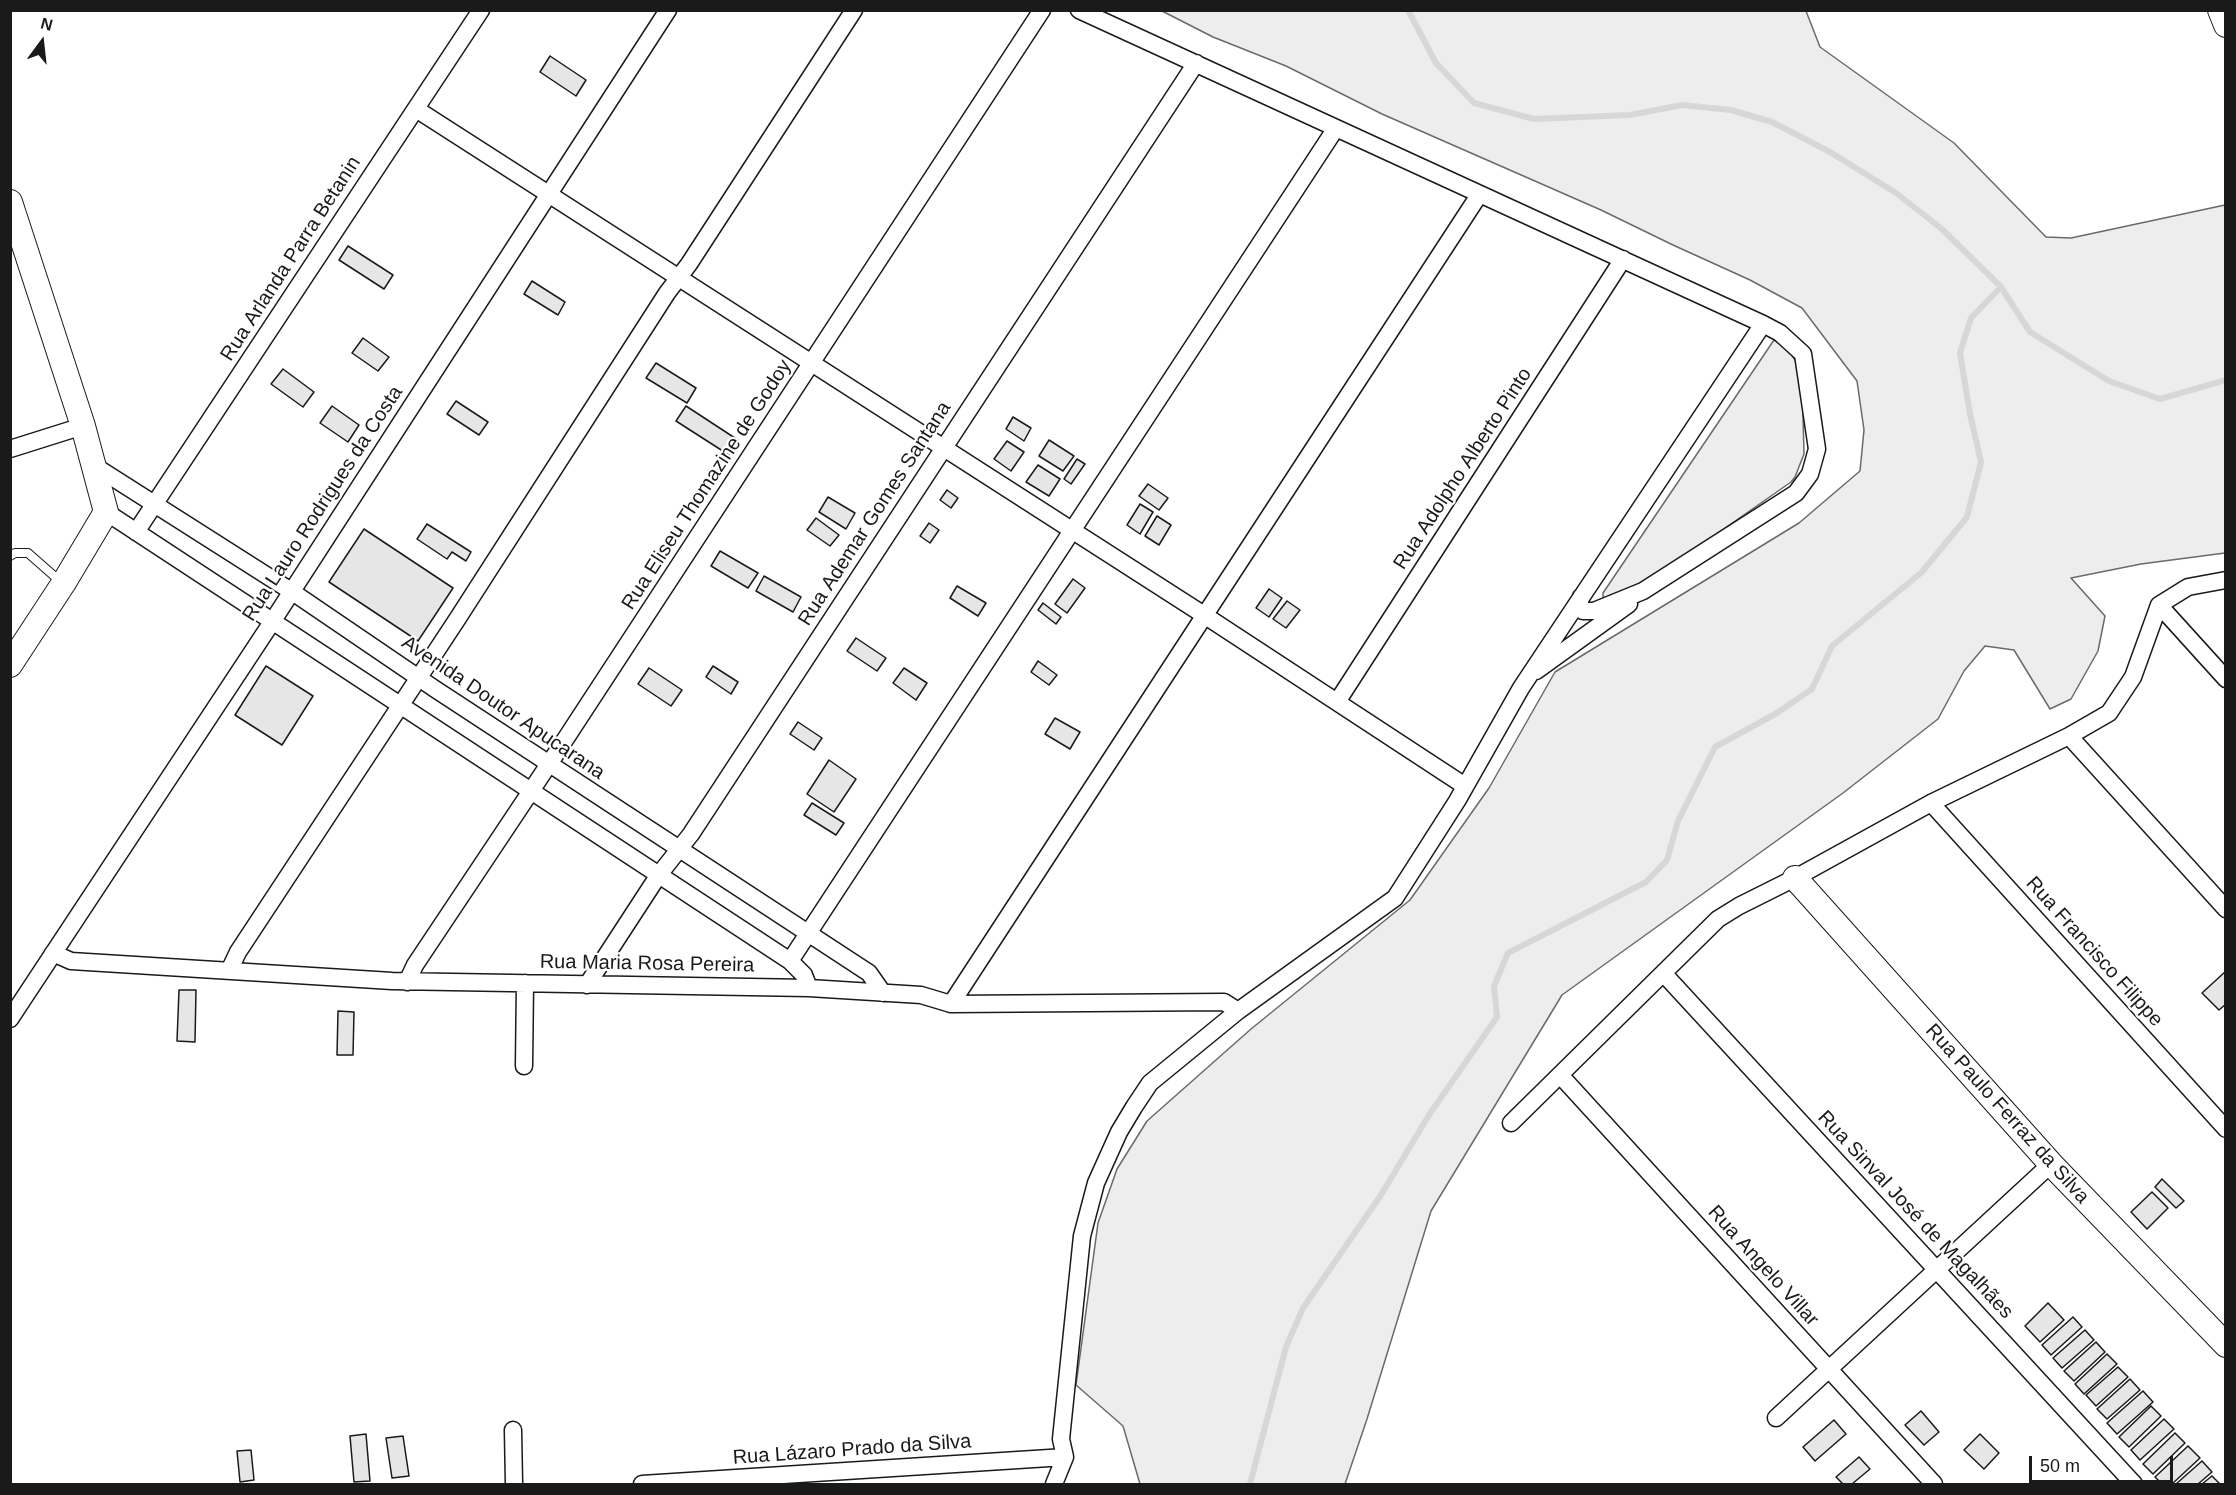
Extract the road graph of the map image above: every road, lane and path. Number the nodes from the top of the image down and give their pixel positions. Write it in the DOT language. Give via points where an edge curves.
graph roads {
  1 [pos="481,10"];
  2 [pos="668,10"];
  3 [pos="854,10"];
  4 [pos="1042,10"];
  5 [pos="1079,10"];
  6 [pos="2220,10"];
  7 [pos="2226,25"];
  8 [pos="1196,63"];
  9 [pos="416,109"];
  10 [pos="1336,128"];
  11 [pos="549,194"];
  12 [pos="1479,195"];
  13 [pos="10,202"];
  14 [pos="1623,259"];
  15 [pos="679,278"];
  16 [pos="1763,324"];
  17 [pos="811,363"];
  18 [pos="83,426"];
  19 [pos="944,448"];
  20 [pos="10,449"];
  21 [pos="93,465"];
  22 [pos="154,505"];
  23 [pos="106,512"];
  24 [pos="1073,531"];
  25 [pos="136,532"];
  26 [pos="10,556"];
  27 [pos="2226,580"];
  28 [pos="63,584"];
  29 [pos="291,591"];
  30 [pos="1643,591"];
  31 [pos="1581,597"];
  32 [pos="2159,605"];
  33 [pos="1204,615"];
  34 [pos="272,622"];
  35 [pos="10,665"];
  36 [pos="1529,675"];
  37 [pos="418,678"];
  38 [pos="2226,679"];
  39 [pos="1337,702"];
  40 [pos="400,706"];
  41 [pos="2069,736"];
  42 [pos="549,764"];
  43 [pos="1465,786"];
  44 [pos="531,792"];
  45 [pos="1931,803"];
  46 [pos="680,850"];
  47 [pos="658,876"];
  48 [pos="1794,878"];
  49 [pos="2226,909"];
  50 [pos="809,934"];
  51 [pos="53,953"];
  52 [pos="790,961"];
  53 [pos="229,971"];
  54 [pos="1664,974"];
  55 [pos="407,982"];
  56 [pos="525,982"];
  57 [pos="587,986"];
  58 [pos="809,988"];
  59 [pos="883,993"];
  60 [pos="951,1004"];
  61 [pos="1238,1011"];
  62 [pos="10,1019"];
  63 [pos="524,1066"];
  64 [pos="1560,1075"];
  65 [pos="1511,1123"];
  66 [pos="2226,1129"];
  67 [pos="2051,1164"];
  68 [pos="1938,1269"];
  69 [pos="2226,1345"];
  70 [pos="1829,1369"];
  71 [pos="1776,1418"];
  72 [pos="513,1430"];
  73 [pos="1065,1457"];
  74 [pos="514,1485"];
  75 [pos="642,1485"];
  76 [pos="1054,1485"];
  77 [pos="1934,1485"];
  78 [pos="2134,1485"];
  1 -- 9 [label="street, Rua Arlanda Parra Betanin"];
  2 -- 11 [label="street, Rua Lauro Rodrigues da Costa"];
  3 -- 15 [label="street"];
  4 -- 17 [label="street, Rua Eliseu Thomazine de Godoy"];
  5 -- 8 [label="street"];
  6 -- 7 [label="street"];
  8 -- 10 [label="street"];
  8 -- 19 [label="street, Rua Ademar Gomes Santana"];
  9 -- 11 [label="street"];
  9 -- 22 [label="street, Rua Arlanda Parra Betanin"];
  10 -- 12 [label="street"];
  10 -- 24 [label="street"];
  11 -- 15 [label="street"];
  11 -- 29 [label="street, Rua Lauro Rodrigues da Costa"];
  12 -- 14 [label="street"];
  12 -- 33 [label="street"];
  13 -- 18 [label="street"];
  14 -- 16 [label="street"];
  14 -- 39 [label="street, Rua Adolpho Alberto Pinto"];
  15 -- 17 [label="street"];
  15 -- 37 [label="street"];
  16 -- 30 [label="street" via="1803,354 1817,449 1810,474 1797,493"];
  16 -- 31 [label="street"];
  17 -- 19 [label="street"];
  17 -- 42 [label="street, Rua Eliseu Thomazine de Godoy"];
  18 -- 20 [label="street"];
  18 -- 21 [label="street"];
  19 -- 24 [label="street"];
  19 -- 46 [label="street, Rua Ademar Gomes Santana"];
  21 -- 22 [label="street, Avenida Doutor Apucarana"];
  21 -- 23 [label="street"];
  22 -- 25 [label="street, Rua Arlanda Parra Betanin"];
  22 -- 29 [label="street, Avenida Doutor Apucarana"];
  23 -- 25 [label="street"];
  23 -- 28 [label="street"];
  24 -- 33 [label="street"];
  24 -- 50 [label="street"];
  25 -- 34 [label="street"];
  26 -- 28 [label="lane" via="28,553"];
  27 -- 32 [label="street" via="2188,587"];
  28 -- 35 [label="street"];
  29 -- 34 [label="street, Rua Lauro Rodrigues da Costa"];
  29 -- 37 [label="street, Avenida Doutor Apucarana"];
  30 -- 31 [label="street" via="1594,610 1583,611 1579,607"];
  30 -- 36 [label="street"];
  31 -- 36 [label="street"];
  32 -- 38 [label="street"];
  32 -- 41 [label="street" via="2133,677 2109,713"];
  33 -- 39 [label="street"];
  33 -- 60 [label="street"];
  34 -- 40 [label="street"];
  34 -- 51 [label="street, Rua Lauro Rodrigues da Costa"];
  36 -- 43 [label="street"];
  37 -- 40 [label="street"];
  37 -- 42 [label="street, Avenida Doutor Apucarana"];
  39 -- 43 [label="street"];
  40 -- 44 [label="street"];
  40 -- 53 [label="street" via="238,951"];
  41 -- 45 [label="street"];
  41 -- 49 [label="street"];
  42 -- 44 [label="street, Rua Eliseu Thomazine de Godoy"];
  42 -- 46 [label="street, Avenida Doutor Apucarana"];
  43 -- 61 [label="street" via="1395,897"];
  44 -- 47 [label="street"];
  44 -- 55 [label="street, Rua Eliseu Thomazine de Godoy"];
  45 -- 48 [label="street"];
  45 -- 66 [label="street, Rua Francisco Filippe"];
  46 -- 47 [label="street, Rua Ademar Gomes Santana"];
  46 -- 50 [label="street, Avenida Doutor Apucarana"];
  47 -- 52 [label="street"];
  47 -- 57 [label="street, Rua Ademar Gomes Santana"];
  48 -- 54 [label="street" via="1718,919"];
  48 -- 67 [label="street, Rua Paulo Ferraz da Silva"];
  50 -- 52 [label="street"];
  50 -- 59 [label="street, Avenida Doutor Apucarana" via="869,973"];
  51 -- 53 [label="street, Rua Maria Rosa Pereira" via="71,961"];
  51 -- 62 [label="street, Rua Lauro Rodrigues da Costa"];
  52 -- 58 [label="street" via="804,975"];
  53 -- 55 [label="street, Rua Maria Rosa Pereira"];
  54 -- 64 [label="street"];
  54 -- 68 [label="street, Rua Sinval José de Magalhães"];
  55 -- 56 [label="street, Rua Maria Rosa Pereira"];
  56 -- 57 [label="street, Rua Maria Rosa Pereira"];
  56 -- 63 [label="street"];
  57 -- 58 [label="street, Rua Maria Rosa Pereira"];
  58 -- 59 [label="street, Rua Maria Rosa Pereira"];
  59 -- 60 [label="street, Rua Maria Rosa Pereira" via="921,995"];
  60 -- 61 [label="street, Rua Maria Rosa Pereira" via="1224,1002"];
  61 -- 73 [label="street" via="1150,1083 1119,1132 1100,1175 1082,1236 1061,1439"];
  64 -- 65 [label="street"];
  64 -- 70 [label="street, Rua Angelo Villar"];
  67 -- 68 [label="street"];
  67 -- 69 [label="street, Rua Paulo Ferraz da Silva"];
  68 -- 70 [label="street"];
  68 -- 78 [label="street, Rua Sinval José de Magalhães"];
  70 -- 71 [label="street"];
  70 -- 77 [label="street, Rua Angelo Villar"];
  72 -- 74 [label="street"];
  73 -- 75 [label="street, Rua Lázaro Prado da Silva"];
  73 -- 76 [label="street"];
}
